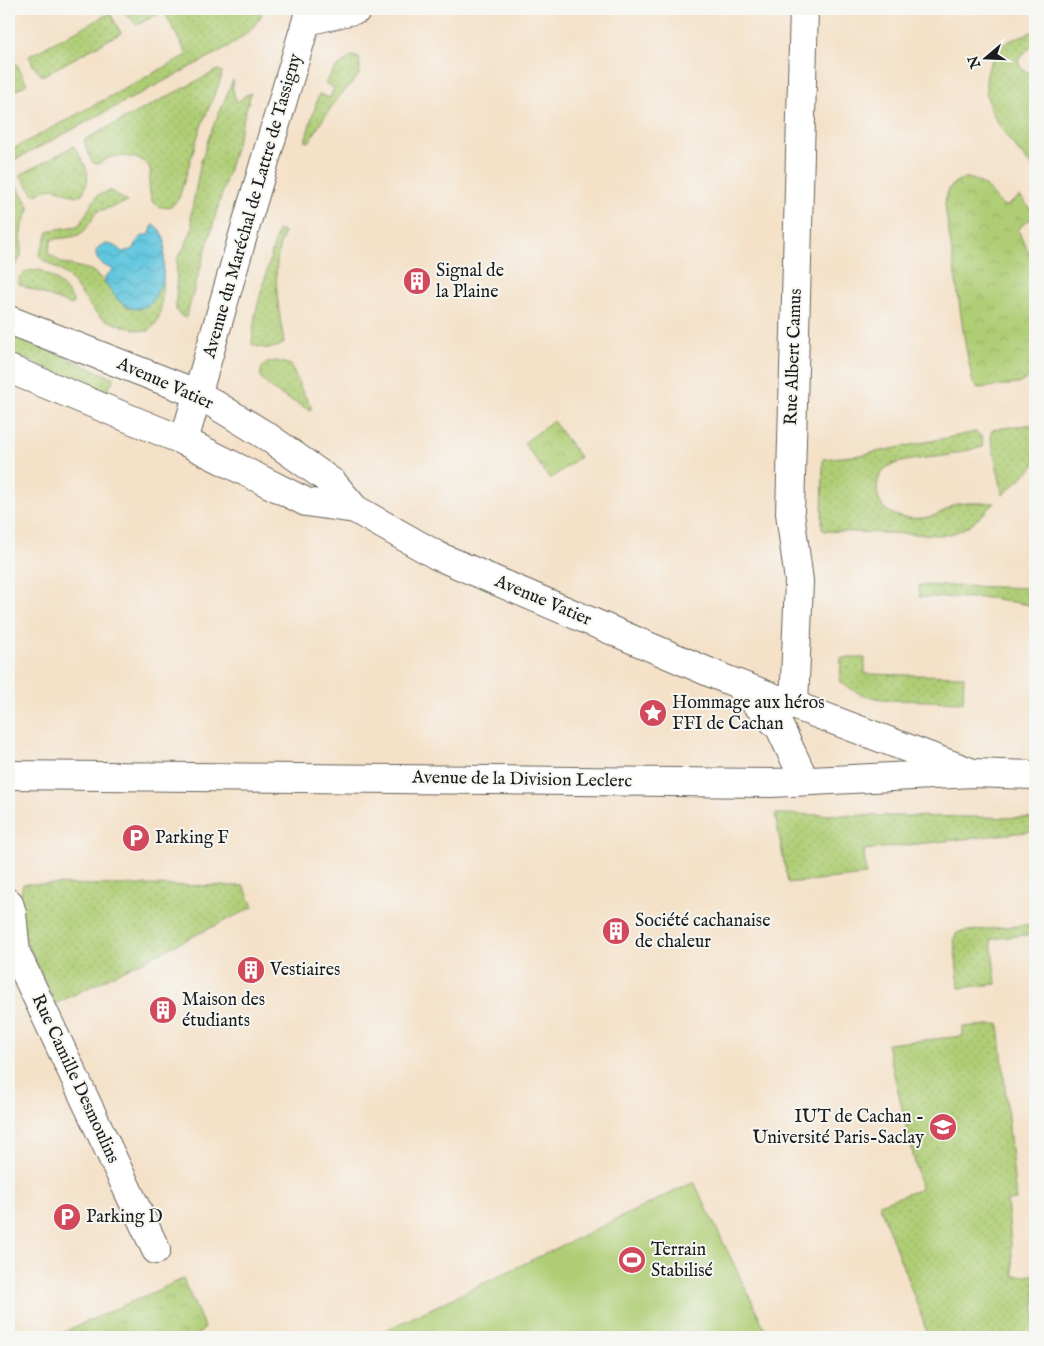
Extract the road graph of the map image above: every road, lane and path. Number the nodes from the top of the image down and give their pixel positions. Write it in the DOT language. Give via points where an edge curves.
graph roads {
  1 [pos="358,9"];
  2 [pos="804,9"];
  3 [pos="308,15"];
  4 [pos="9,320"];
  5 [pos="9,369"];
  6 [pos="198,394"];
  7 [pos="184,442"];
  8 [pos="355,509"];
  9 [pos="737,683"];
  10 [pos="794,705"];
  11 [pos="973,773"];
  12 [pos="9,775"];
  13 [pos="1035,775"];
  14 [pos="805,781"];
  15 [pos="9,903"];
  16 [pos="156,1250"];
  1 -- 3 [label="main road, Avenue du Maréchal de Lattre de Tassigny"];
  2 -- 10 [label="main road, Rue Albert Camus" via="790,513 799,581"];
  3 -- 6 [label="main road, Avenue du Maréchal de Lattre de Tassigny"];
  4 -- 6 [label="main road, Avenue Vatier"];
  5 -- 7 [label="main road, Avenue Vatier"];
  6 -- 7 [label="main road, Avenue du Maréchal de Lattre de Tassigny"];
  6 -- 8 [label="main road, Avenue Vatier" via="268,437 333,483"];
  7 -- 8 [label="main road, Avenue Vatier" via="306,502"];
  8 -- 9 [label="main road, Avenue Vatier" via="438,556"];
  9 -- 10 [label="main road, Avenue Vatier"];
  9 -- 14 [label="main road, Avenue Vatier" via="780,728"];
  10 -- 11 [label="main road, Avenue Vatier"];
  11 -- 13 [label="main road, Avenue de la Division Leclerc"];
  11 -- 14 [label="main road, Avenue de la Division Leclerc"];
  12 -- 14 [label="main road, Avenue de la Division Leclerc"];
  15 -- 16 [label="main road, Rue Camille Desmoulins" via="16,953"];
}
